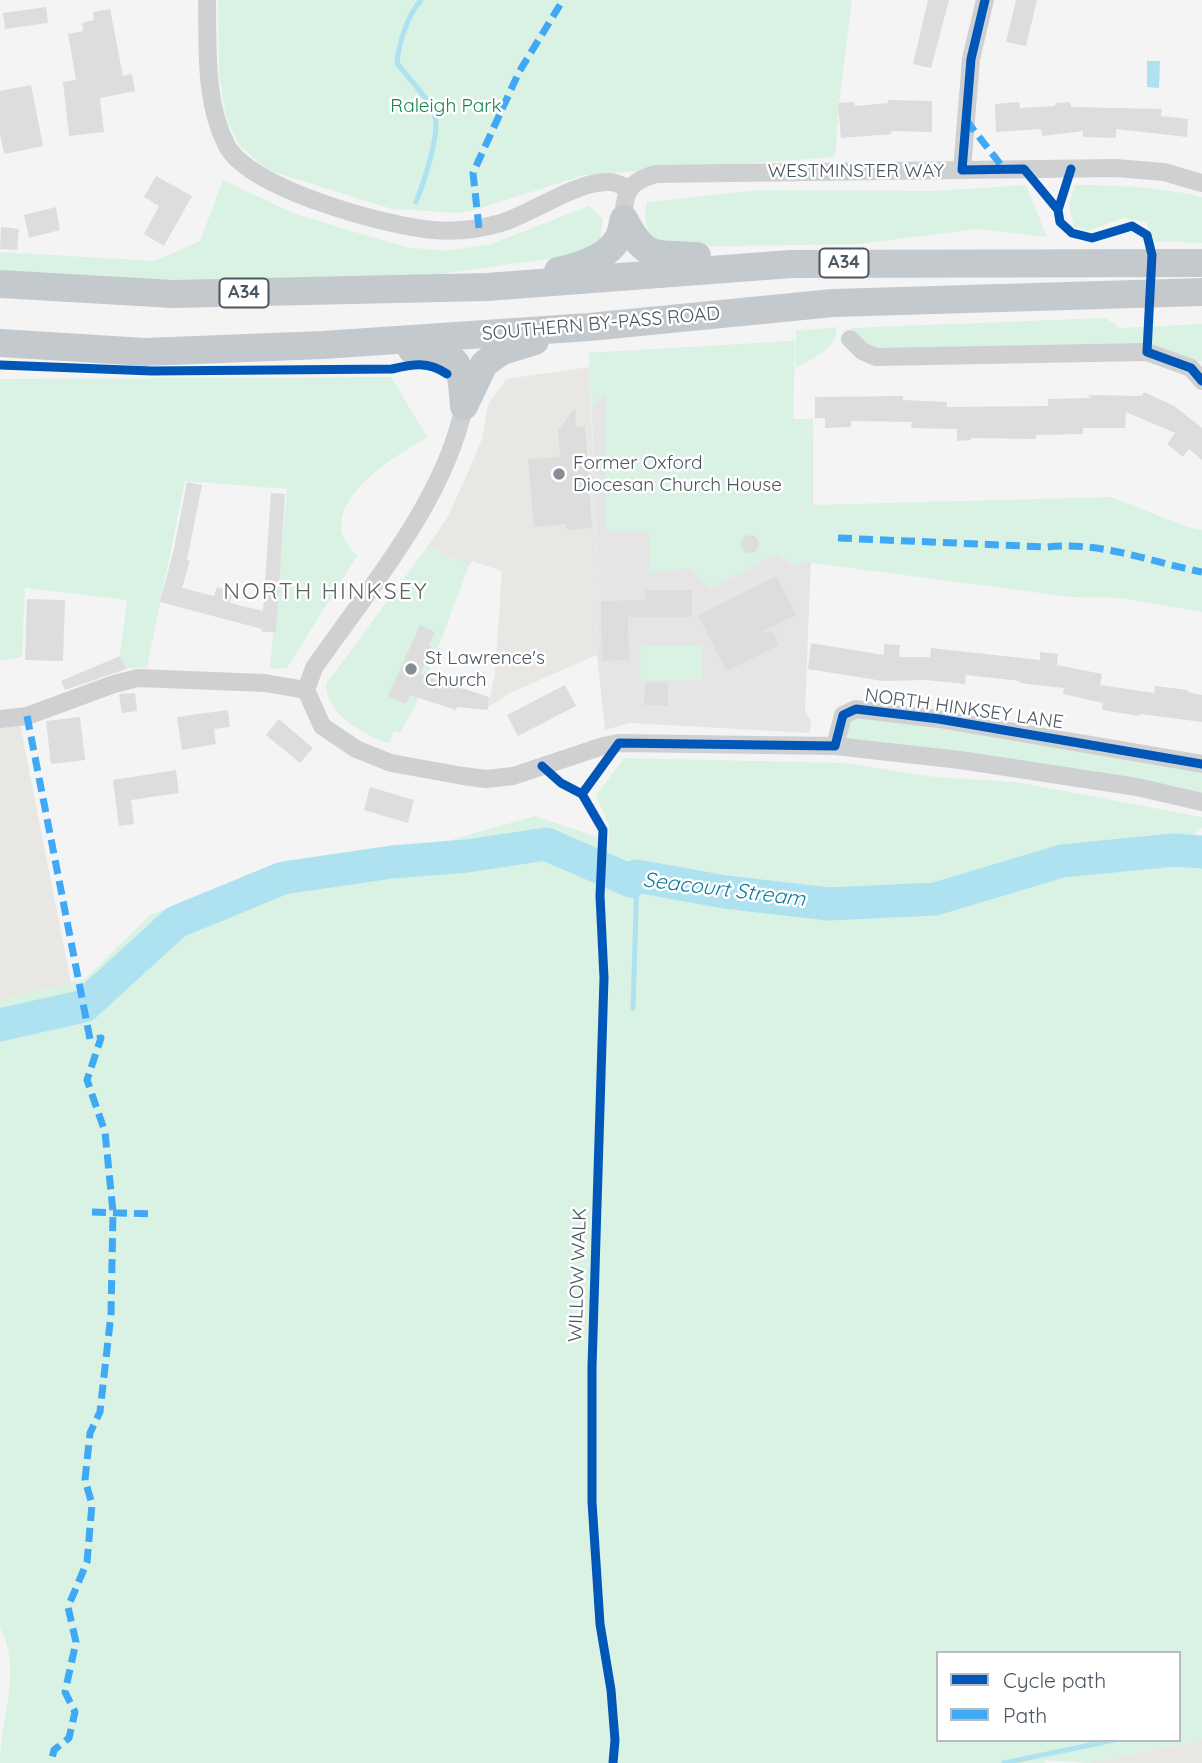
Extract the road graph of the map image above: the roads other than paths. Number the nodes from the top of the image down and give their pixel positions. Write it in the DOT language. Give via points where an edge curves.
graph roads {
  1 [pos="207,0"];
  2 [pos="985,0"];
  3 [pos="962,170"];
  4 [pos="1202,183"];
  5 [pos="630,189"];
  6 [pos="624,219"];
  7 [pos="1202,263"];
  8 [pos="790,264"];
  9 [pos="0,285"];
  10 [pos="487,287"];
  11 [pos="1202,292"];
  12 [pos="589,327"];
  13 [pos="850,339"];
  14 [pos="0,343"];
  15 [pos="362,343"];
  16 [pos="1202,382"];
  17 [pos="464,406"];
  18 [pos="306,690"];
  19 [pos="0,719"];
  20 [pos="835,746"];
  21 [pos="1202,764"];
  22 [pos="1202,802"];
  1 -- 5 [label="street" via="210,90 226,145 258,176 295,193 397,225 456,231 503,222 588,185 611,182"];
  2 -- 3 [label="street" via="971,59"];
  3 -- 4 [label="street, WESTMINSTER WAY" via="1116,168 1164,172"];
  3 -- 5 [label="street, WESTMINSTER WAY" via="656,174 639,178"];
  5 -- 6 [label="street" via="623,201"];
  6 -- 8 [label="highway" via="648,253"];
  6 -- 10 [label="highway" via="617,240 599,256 573,268"];
  7 -- 8 [label="highway, A34"];
  8 -- 10 [label="highway, A34"];
  9 -- 10 [label="highway, A34" via="173,294"];
  11 -- 12 [label="highway, SOUTHERN BY-PASS ROAD / A34" via="833,303"];
  12 -- 15 [label="highway, SOUTHERN BY-PASS ROAD / A34"];
  12 -- 17 [label="highway" via="502,351 484,364"];
  13 -- 16 [label="street" via="876,358 1147,352 1191,368"];
  14 -- 15 [label="highway, SOUTHERN BY-PASS ROAD / A34" via="145,352"];
  15 -- 17 [label="highway" via="446,354 458,365"];
  17 -- 18 [label="street" via="452,452 439,479 407,535 314,668"];
  18 -- 19 [label="street" via="265,682 138,678 27,716"];
  18 -- 20 [label="street" via="322,726 356,749 390,764 486,779 513,776 619,743"];
  20 -- 21 [label="street, NORTH HINKSEY LANE" via="843,715 856,709"];
  20 -- 22 [label="street" via="1137,786"];
}
